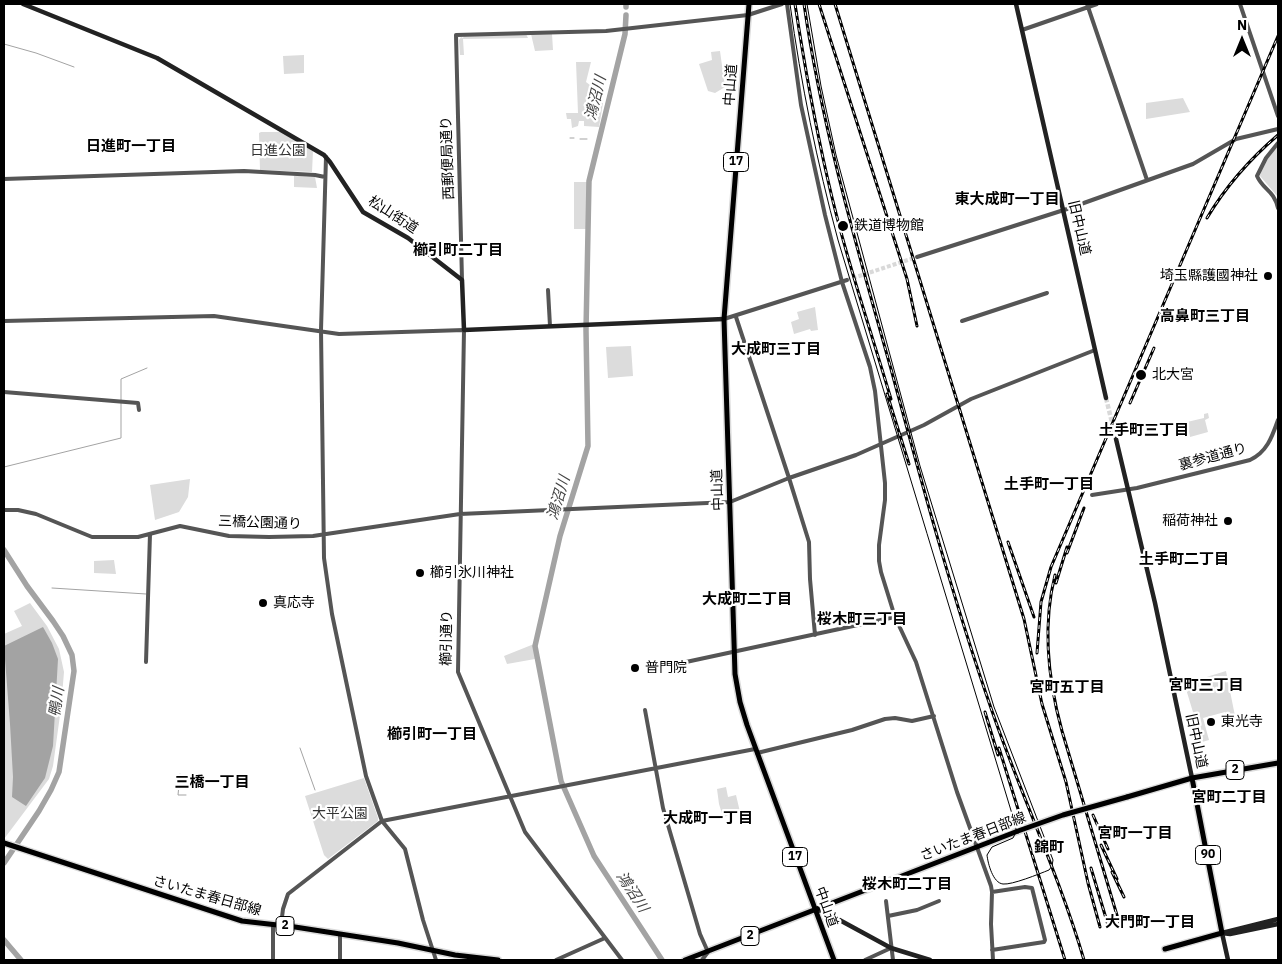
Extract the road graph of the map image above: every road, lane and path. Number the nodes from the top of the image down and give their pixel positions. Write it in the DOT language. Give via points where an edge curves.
graph roads {
  1 [pos="23,4"];
  2 [pos="749,4"];
  3 [pos="782,4"];
  4 [pos="787,4"];
  5 [pos="1016,4"];
  6 [pos="1097,4"];
  7 [pos="1240,4"];
  8 [pos="1088,5"];
  9 [pos="748,15"];
  10 [pos="1022,30"];
  11 [pos="1278,116"];
  12 [pos="1278,129"];
  13 [pos="1278,143"];
  14 [pos="326,157"];
  15 [pos="325,177"];
  16 [pos="4,179"];
  17 [pos="1147,180"];
  18 [pos="1278,208"];
  19 [pos="1063,210"];
  20 [pos="917,257"];
  21 [pos="462,280"];
  22 [pos="845,281"];
  23 [pos="548,290"];
  24 [pos="1047,293"];
  25 [pos="736,317"];
  26 [pos="724,319"];
  27 [pos="4,322"];
  28 [pos="962,322"];
  29 [pos="550,326"];
  30 [pos="321,330"];
  31 [pos="464,330"];
  32 [pos="1095,350"];
  33 [pos="4,392"];
  34 [pos="1106,398"];
  35 [pos="139,410"];
  36 [pos="1278,420"];
  37 [pos="1116,439"];
  38 [pos="880,444"];
  39 [pos="790,478"];
  40 [pos="1131,489"];
  41 [pos="1092,496"];
  42 [pos="730,502"];
  43 [pos="4,510"];
  44 [pos="460,514"];
  45 [pos="150,534"];
  46 [pos="323,534"];
  47 [pos="895,617"];
  48 [pos="815,634"];
  49 [pos="734,653"];
  50 [pos="146,662"];
  51 [pos="686,662"];
  52 [pos="645,710"];
  53 [pos="934,716"];
  54 [pos="756,751"];
  55 [pos="1278,762"];
  56 [pos="655,768"];
  57 [pos="1192,778"];
  58 [pos="510,796"];
  59 [pos="382,821"];
  60 [pos="4,843"];
  61 [pos="977,848"];
  62 [pos="992,892"];
  63 [pos="886,901"];
  64 [pos="939,901"];
  65 [pos="815,910"];
  66 [pos="888,916"];
  67 [pos="1278,919"];
  68 [pos="274,924"];
  69 [pos="1278,924"];
  70 [pos="281,925"];
  71 [pos="1222,933"];
  72 [pos="340,934"];
  73 [pos="605,938"];
  74 [pos="891,948"];
  75 [pos="1165,949"];
  76 [pos="992,950"];
  77 [pos="433,951"];
  78 [pos="708,952"];
  79 [pos="274,960"];
  80 [pos="340,960"];
  81 [pos="436,960"];
  82 [pos="498,960"];
  83 [pos="556,960"];
  84 [pos="622,960"];
  85 [pos="685,960"];
  86 [pos="702,960"];
  87 [pos="834,960"];
  88 [pos="865,960"];
  89 [pos="892,960"];
  90 [pos="930,960"];
  91 [pos="993,960"];
  92 [pos="1228,960"];
  1 -- 14 [label="main road, 松山街道" via="158,58"];
  2 -- 9 [label="main road, 中山道 / 17"];
  3 -- 9 [label="street"];
  4 -- 22 [label="street" via="801,105"];
  5 -- 10 [label="main road, 旧中山道"];
  6 -- 8 [label="street"];
  7 -- 11 [label="street"];
  8 -- 10 [label="street"];
  8 -- 17 [label="street"];
  9 -- 21 [label="street, 西郵便局通り" via="592,31 456,34"];
  9 -- 26 [label="main road, 中山道 / 17"];
  10 -- 19 [label="main road, 旧中山道"];
  12 -- 17 [label="street" via="1236,140 1194,164"];
  13 -- 18 [label="street" via="1257,176 1275,196"];
  14 -- 15 [label="street"];
  14 -- 21 [label="main road, 松山街道" via="362,212 408,238"];
  15 -- 16 [label="street" via="244,171"];
  15 -- 30 [label="street"];
  17 -- 19 [label="street"];
  19 -- 20 [label="street"];
  19 -- 32 [label="main road, 旧中山道"];
  21 -- 31 [label="main road"];
  22 -- 25 [label="street"];
  22 -- 38 [label="street" via="875,391"];
  23 -- 29 [label="street"];
  24 -- 28 [label="street"];
  25 -- 26 [label="street"];
  25 -- 39 [label="street"];
  26 -- 29 [label="main road"];
  26 -- 42 [label="main road, 中山道 / 17"];
  27 -- 30 [label="street" via="214,316"];
  29 -- 31 [label="main road"];
  30 -- 31 [label="street" via="339,334"];
  30 -- 46 [label="street"];
  31 -- 44 [label="street, 櫛引通り"];
  32 -- 34 [label="main road, 旧中山道"];
  32 -- 38 [label="street, 三橋公園通り" via="971,399"];
  33 -- 35 [label="street" via="138,403"];
  36 -- 40 [label="street, 裏参道通り" via="1268,445 1250,460"];
  37 -- 40 [label="main road, 旧中山道"];
  38 -- 39 [label="street, 三橋公園通り"];
  38 -- 47 [label="street" via="885,500 879,561"];
  39 -- 42 [label="street, 三橋公園通り"];
  39 -- 48 [label="street" via="809,542"];
  40 -- 41 [label="street, 裏参道通り"];
  40 -- 57 [label="main road, 旧中山道"];
  42 -- 44 [label="street, 三橋公園通り"];
  42 -- 49 [label="main road, 中山道 / 17"];
  43 -- 45 [label="street, 三橋公園通り" via="36,514 92,537 133,538"];
  44 -- 46 [label="street, 三橋公園通り"];
  44 -- 58 [label="street, 櫛引通り" via="458,672"];
  45 -- 46 [label="street, 三橋公園通り" via="180,526 229,536"];
  45 -- 50 [label="street"];
  46 -- 59 [label="street" via="332,614 366,776"];
  47 -- 48 [label="street"];
  47 -- 53 [label="street" via="916,662"];
  48 -- 49 [label="street"];
  49 -- 51 [label="street"];
  49 -- 54 [label="main road, 中山道 / 17" via="740,702"];
  52 -- 56 [label="street"];
  53 -- 54 [label="street" via="912,721 885,719 852,730"];
  53 -- 61 [label="street"];
  54 -- 56 [label="street"];
  54 -- 65 [label="main road, 中山道 / 17"];
  55 -- 57 [label="main road, さいたま春日部線 / 2"];
  56 -- 58 [label="street"];
  56 -- 78 [label="street" via="663,808"];
  57 -- 61 [label="main road, さいたま春日部線 / 2, bridge" via="1063,815"];
  57 -- 71 [label="main road, 旧中山道 / 90"];
  58 -- 59 [label="street"];
  58 -- 73 [label="street, 櫛引通り" via="525,832"];
  59 -- 70 [label="street" via="288,894"];
  59 -- 77 [label="street" via="405,849"];
  60 -- 68 [label="main road, さいたま春日部線 / 2" via="230,917"];
  61 -- 62 [label="street"];
  61 -- 65 [label="main road, さいたま春日部線 / 2"];
  62 -- 76 [label="street"];
  62 -- 76 [label="street" via="1032,888 1045,940"];
  63 -- 66 [label="street"];
  64 -- 66 [label="street" via="918,910"];
  65 -- 74 [label="main road" via="823,911"];
  65 -- 78 [label="main road, さいたま春日部線 / 2"];
  65 -- 87 [label="main road, 中山道 / 17"];
  66 -- 74 [label="street"];
  67 -- 71 [label="main road"];
  68 -- 70 [label="main road, さいたま春日部線 / 2"];
  68 -- 79 [label="street"];
  69 -- 71 [label="main road"];
  70 -- 72 [label="main road, さいたま春日部線 / 2"];
  71 -- 75 [label="main road"];
  71 -- 92 [label="main road, 旧中山道"];
  72 -- 77 [label="main road, さいたま春日部線 / 2"];
  72 -- 80 [label="street"];
  73 -- 83 [label="street"];
  73 -- 84 [label="street, 櫛引通り"];
  74 -- 88 [label="street"];
  74 -- 89 [label="street"];
  74 -- 90 [label="main road"];
  76 -- 91 [label="street"];
  77 -- 81 [label="street"];
  77 -- 82 [label="main road, さいたま春日部線 / 2"];
  78 -- 85 [label="main road, さいたま春日部線 / 2"];
  78 -- 86 [label="street"];
}
